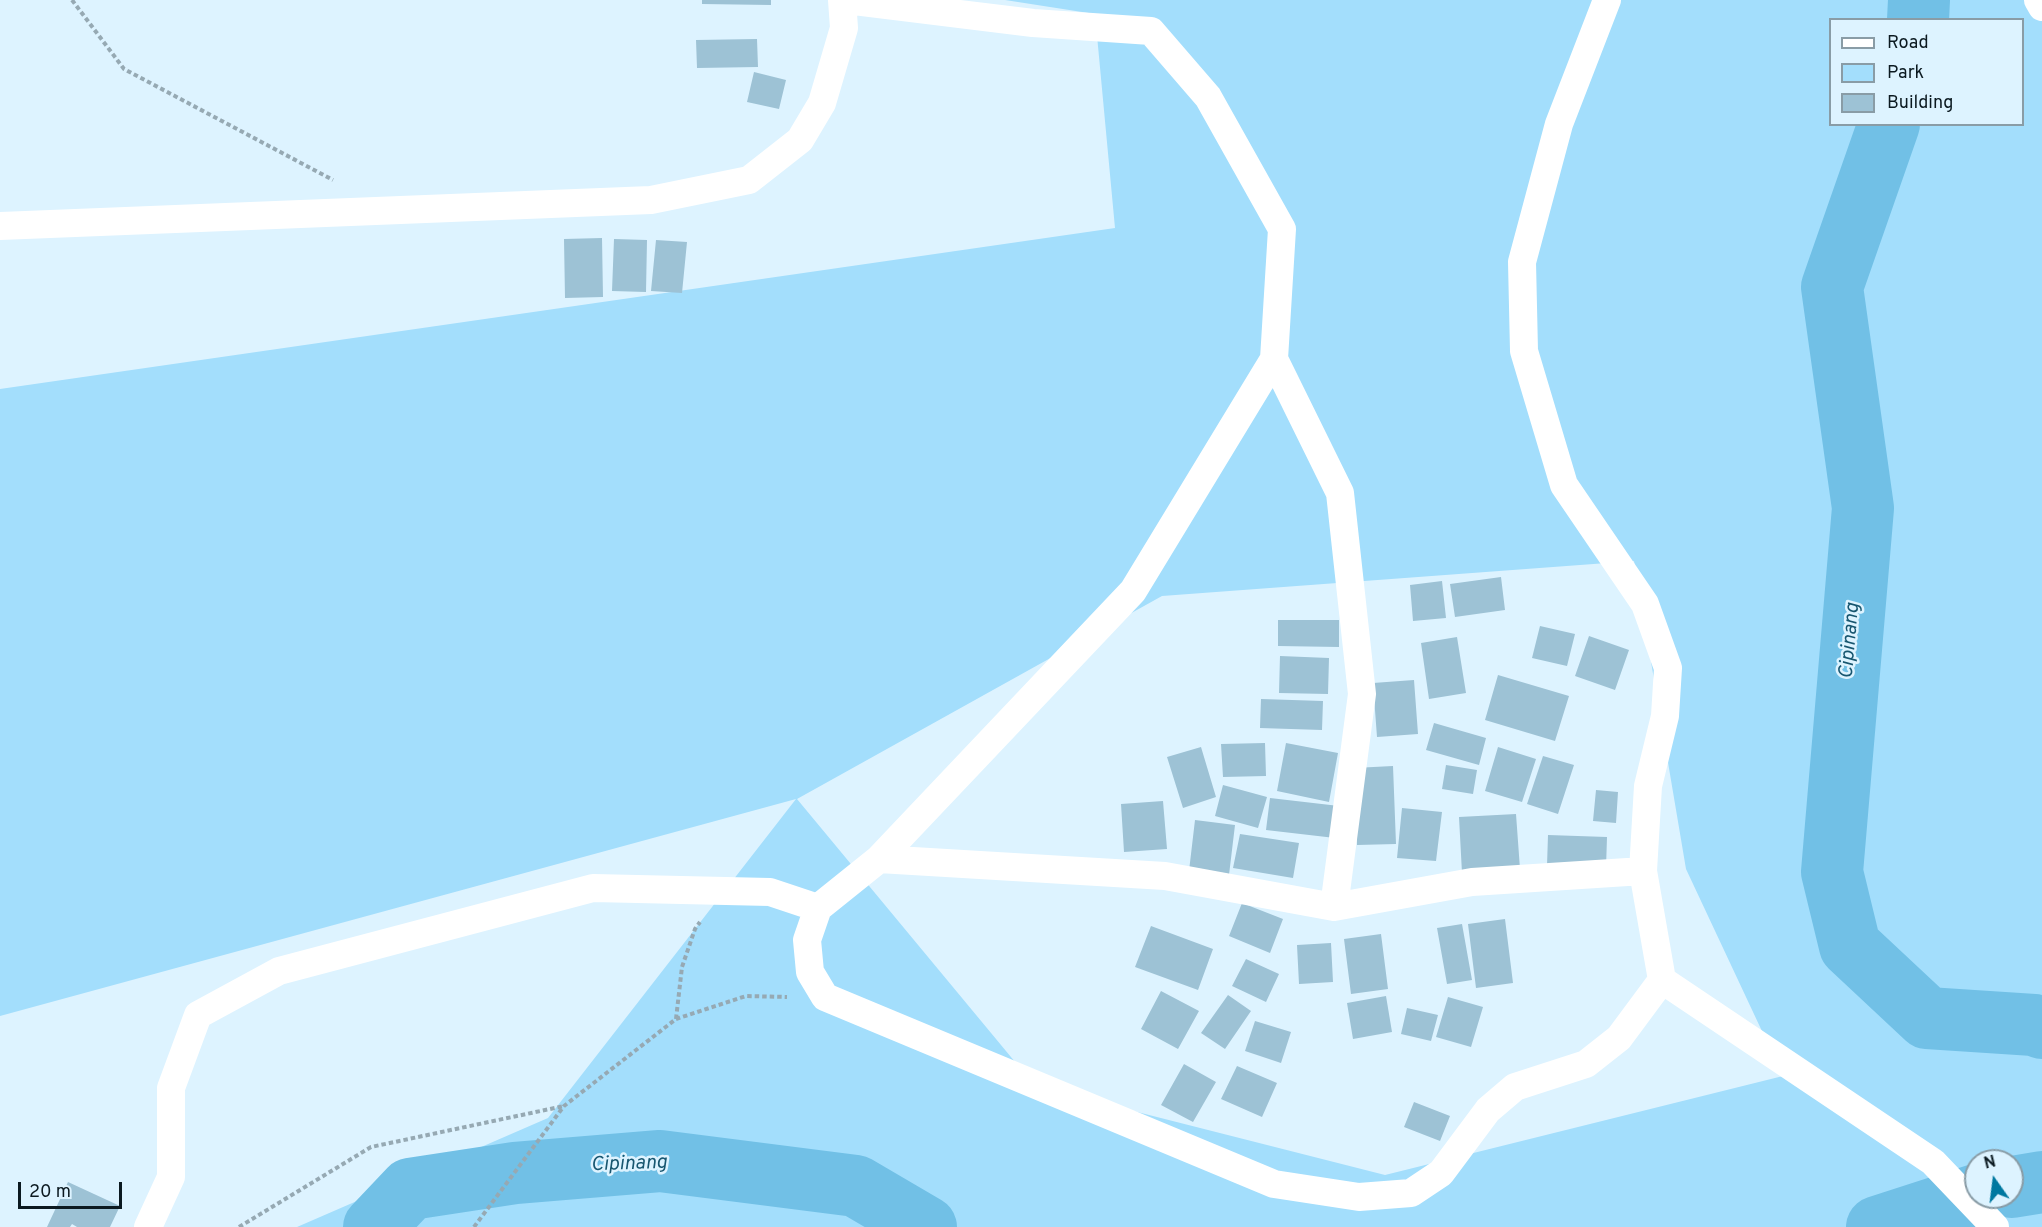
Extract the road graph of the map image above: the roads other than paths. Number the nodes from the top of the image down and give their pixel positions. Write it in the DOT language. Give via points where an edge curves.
graph roads {
  1 [pos="844,0"];
  2 [pos="1607,0"];
  3 [pos="2038,0"];
  4 [pos="2042,7"];
  5 [pos="0,226"];
  6 [pos="1274,359"];
  7 [pos="879,859"];
  8 [pos="1643,871"];
  9 [pos="1334,907"];
  10 [pos="818,908"];
  11 [pos="1662,980"];
  12 [pos="148,1227"];
  13 [pos="1995,1227"];
  1 -- 5 [label="street" via="844,28 822,103 800,141 749,180 651,200"];
  1 -- 6 [label="street" via="1033,23 1151,31 1208,97 1282,229"];
  2 -- 8 [label="street" via="1559,124 1522,262 1524,351 1564,485 1645,604 1668,668 1665,716 1648,786"];
  3 -- 4 [label="street"];
  6 -- 7 [label="street" via="1133,591"];
  6 -- 9 [label="street" via="1340,493 1342,505 1362,694"];
  7 -- 9 [label="street" via="1165,876"];
  7 -- 10 [label="street"];
  8 -- 9 [label="street" via="1472,882"];
  8 -- 11 [label="street"];
  10 -- 11 [label="street" via="807,940 810,972 825,997 1274,1184 1359,1197 1411,1193 1441,1173 1488,1110 1515,1087 1586,1064 1619,1038"];
  10 -- 12 [label="street" via="770,892 593,888 279,971 198,1015 171,1088 171,1177"];
  11 -- 13 [label="street" via="1933,1162"];
}
